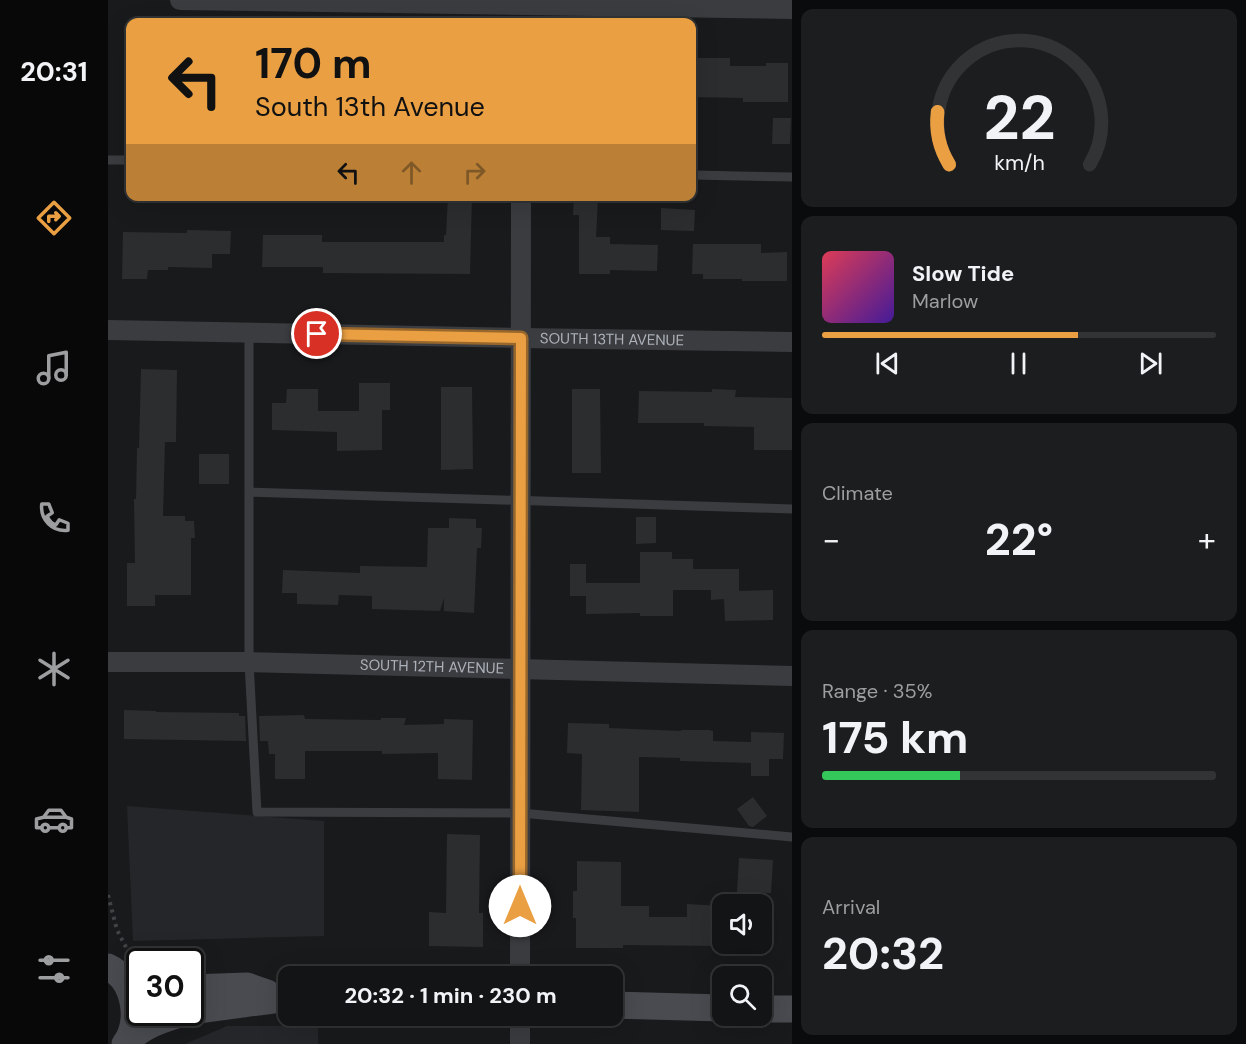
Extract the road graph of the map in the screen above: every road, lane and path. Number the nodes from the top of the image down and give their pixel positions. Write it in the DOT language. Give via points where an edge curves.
graph roads {
  1 [pos="180,0"];
  2 [pos="792,9"];
  3 [pos="522,10"];
  4 [pos="108,160"];
  5 [pos="126,160"];
  6 [pos="696,175"];
  7 [pos="792,177"];
  8 [pos="521,201"];
  9 [pos="108,330"];
  10 [pos="249,333"];
  11 [pos="521,338"];
  12 [pos="792,342"];
  13 [pos="249,492"];
  14 [pos="521,500"];
  15 [pos="792,509"];
  16 [pos="108,662"];
  17 [pos="249,662"];
  18 [pos="520,669"];
  19 [pos="792,676"];
  20 [pos="520,813"];
  21 [pos="792,837"];
  22 [pos="108,896"];
  23 [pos="520,966"];
  24 [pos="121,969"];
  25 [pos="204,988"];
  26 [pos="278,996"];
  27 [pos="278,999"];
  28 [pos="623,1005"];
  29 [pos="712,1008"];
  30 [pos="204,1009"];
  31 [pos="772,1009"];
  32 [pos="792,1009"];
  33 [pos="148,1026"];
  34 [pos="520,1026"];
  35 [pos="127,1042"];
  36 [pos="520,1044"];
  1 -- 3 [label="street"];
  2 -- 3 [label="street"];
  4 -- 5 [label="lane"];
  6 -- 7 [label="lane"];
  8 -- 11 [label="street"];
  9 -- 10 [label="street, SOUTH 13TH AVENUE"];
  10 -- 11 [label="street, SOUTH 13TH AVENUE"];
  10 -- 13 [label="lane"];
  11 -- 12 [label="street, SOUTH 13TH AVENUE"];
  11 -- 14 [label="street"];
  13 -- 14 [label="lane"];
  13 -- 17 [label="lane"];
  14 -- 15 [label="lane"];
  14 -- 18 [label="street"];
  16 -- 17 [label="street, SOUTH 12TH AVENUE"];
  17 -- 18 [label="street, SOUTH 12TH AVENUE"];
  17 -- 20 [label="lane" via="257,812"];
  18 -- 19 [label="street, SOUTH 12TH AVENUE"];
  18 -- 20 [label="street"];
  20 -- 21 [label="lane"];
  20 -- 23 [label="street"];
  22 -- 24 [label="path" via="123,944"];
  24 -- 35 [label="street" via="133,1001 134,1020"];
  25 -- 26 [label="street" via="246,986"];
  27 -- 30 [label="street"];
  28 -- 29 [label="street"];
  31 -- 32 [label="street"];
  33 -- 35 [label="street"];
  34 -- 36 [label="street"];
}
